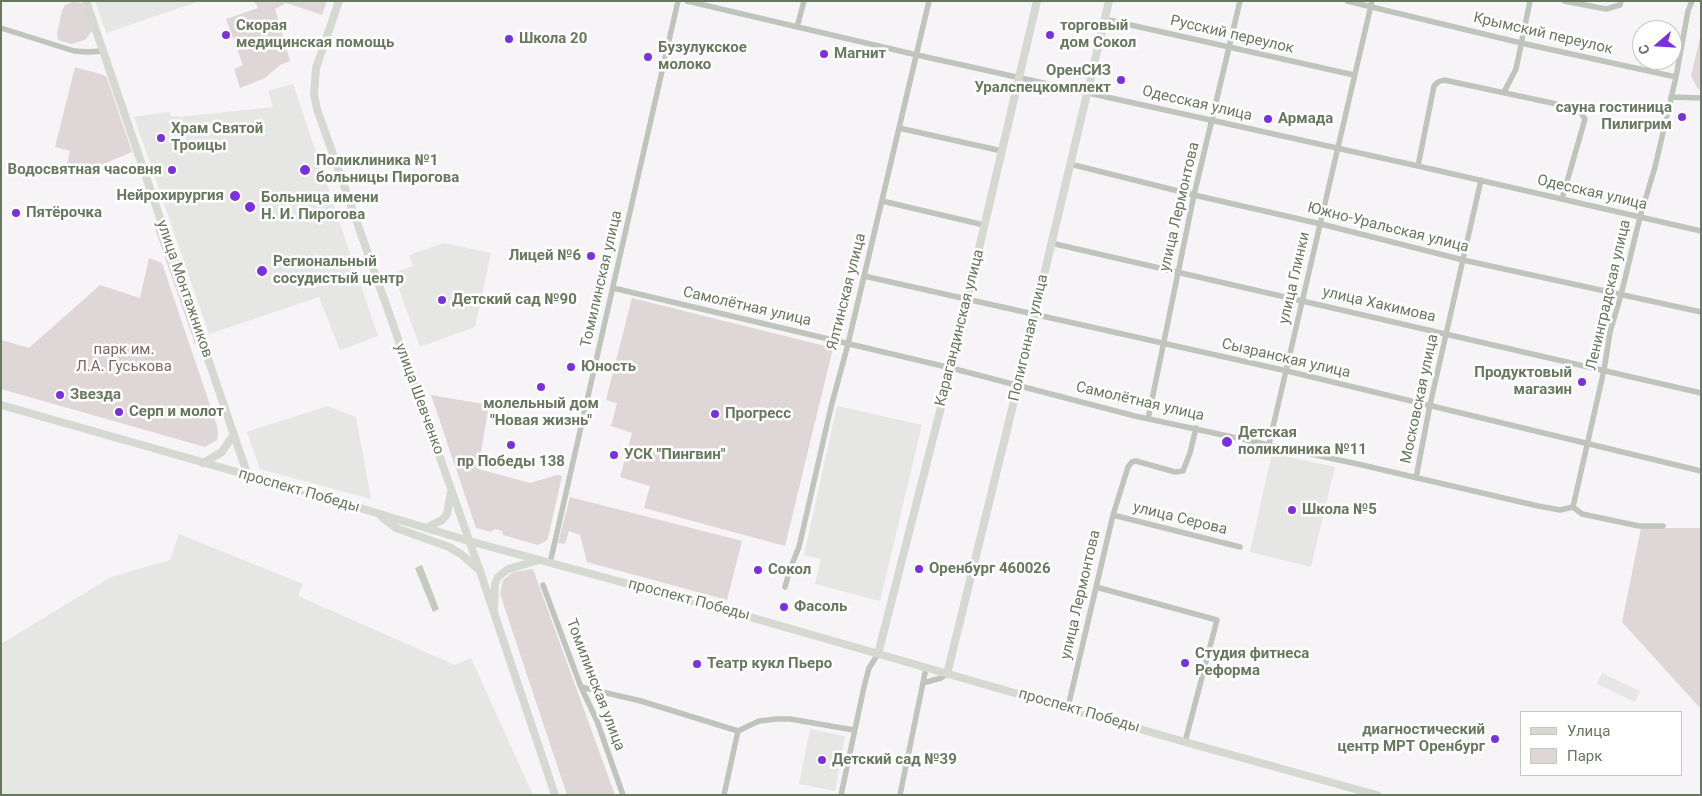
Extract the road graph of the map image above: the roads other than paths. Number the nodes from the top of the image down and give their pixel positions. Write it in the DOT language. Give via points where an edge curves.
graph roads {
  1 [pos="86,1"];
  2 [pos="339,1"];
  3 [pos="678,1"];
  4 [pos="687,1"];
  5 [pos="804,1"];
  6 [pos="929,1"];
  7 [pos="1037,1"];
  8 [pos="1109,1"];
  9 [pos="1240,1"];
  10 [pos="1347,1"];
  11 [pos="1530,1"];
  12 [pos="1564,1"];
  13 [pos="1621,1"];
  14 [pos="1692,1"];
  15 [pos="1371,4"];
  16 [pos="1104,19"];
  17 [pos="797,27"];
  18 [pos="1,28"];
  19 [pos="1521,42"];
  20 [pos="1230,47"];
  21 [pos="102,51"];
  22 [pos="917,55"];
  23 [pos="1354,75"];
  24 [pos="1020,77"];
  25 [pos="1676,77"];
  26 [pos="1087,92"];
  27 [pos="1504,92"];
  28 [pos="1671,98"];
  29 [pos="1701,98"];
  30 [pos="1212,120"];
  31 [pos="899,128"];
  32 [pos="1337,148"];
  33 [pos="1002,151"];
  34 [pos="1070,164"];
  35 [pos="1418,166"];
  36 [pos="1481,180"];
  37 [pos="1194,195"];
  38 [pos="1562,199"];
  39 [pos="882,201"];
  40 [pos="1640,218"];
  41 [pos="1321,224"];
  42 [pos="984,225"];
  43 [pos="1701,231"];
  44 [pos="1051,243"];
  45 [pos="1463,260"];
  46 [pos="1178,272"];
  47 [pos="864,276"];
  48 [pos="613,288"];
  49 [pos="1621,295"];
  50 [pos="967,299"];
  51 [pos="1304,300"];
  52 [pos="1701,312"];
  53 [pos="1035,314"];
  54 [pos="1447,333"];
  55 [pos="848,344"];
  56 [pos="1163,344"];
  57 [pos="951,368"];
  58 [pos="1604,370"];
  59 [pos="1287,371"];
  60 [pos="1018,386"];
  61 [pos="1701,393"];
  62 [pos="1,405"];
  63 [pos="1430,405"];
  64 [pos="1148,419"];
  65 [pos="1196,428"];
  66 [pos="234,434"];
  67 [pos="1588,443"];
  68 [pos="1269,444"];
  69 [pos="203,463"];
  70 [pos="1701,471"];
  71 [pos="248,476"];
  72 [pos="1416,478"];
  73 [pos="452,490"];
  74 [pos="1572,508"];
  75 [pos="378,514"];
  76 [pos="1113,515"];
  77 [pos="1663,526"];
  78 [pos="425,528"];
  79 [pos="469,541"];
  80 [pos="1240,547"];
  81 [pos="538,560"];
  82 [pos="550,563"];
  83 [pos="480,571"];
  84 [pos="543,584"];
  85 [pos="785,587"];
  86 [pos="1096,587"];
  87 [pos="494,613"];
  88 [pos="878,654"];
  89 [pos="926,668"];
  90 [pos="947,674"];
  91 [pos="923,683"];
  92 [pos="581,686"];
  93 [pos="1068,707"];
  94 [pos="854,730"];
  95 [pos="738,731"];
  96 [pos="1184,742"];
  97 [pos="555,795"];
  98 [pos="623,795"];
  99 [pos="724,795"];
  100 [pos="841,795"];
  101 [pos="900,795"];
  102 [pos="1377,795"];
  1 -- 21 [label="main road, улица Монтажников"];
  2 -- 73 [label="main road, улица Шевченко" via="316,68 315,103"];
  3 -- 48 [label="street, Томилинская улица"];
  4 -- 17 [label="street, Одесская улица"];
  5 -- 17 [label="street"];
  6 -- 22 [label="street, Ялтинская улица"];
  7 -- 24 [label="main road, Карагандинская улица"];
  8 -- 16 [label="main road, Полигонная улица"];
  9 -- 20 [label="street, улица Лермонтова"];
  10 -- 15 [label="street, Крымский переулок"];
  11 -- 19 [label="street"];
  12 -- 13 [label="street" via="1606,9 1620,6"];
  14 -- 25 [label="street, Ленинградская улица"];
  15 -- 19 [label="street, Крымский переулок"];
  15 -- 23 [label="street, улица Глинки"];
  16 -- 20 [label="street, Русский переулок"];
  16 -- 26 [label="main road, Полигонная улица"];
  17 -- 22 [label="street, Одесская улица"];
  18 -- 21 [label="street" via="74,50"];
  19 -- 25 [label="street, Крымский переулок"];
  19 -- 27 [label="street" via="1516,69"];
  20 -- 23 [label="street, Русский переулок"];
  20 -- 30 [label="street, улица Лермонтова"];
  21 -- 66 [label="main road, улица Монтажников"];
  22 -- 24 [label="street, Одесская улица"];
  22 -- 31 [label="street, Ялтинская улица"];
  23 -- 32 [label="street, улица Глинки"];
  24 -- 26 [label="street, Одесская улица"];
  24 -- 33 [label="main road, Карагандинская улица"];
  25 -- 28 [label="street, Ленинградская улица"];
  26 -- 30 [label="street, Одесская улица"];
  26 -- 34 [label="main road, Полигонная улица"];
  27 -- 35 [label="street" via="1444,80 1438,82 1434,86"];
  27 -- 38 [label="street" via="1576,108 1583,114 1585,119"];
  28 -- 29 [label="street"];
  28 -- 40 [label="street, Ленинградская улица"];
  30 -- 32 [label="street, Одесская улица"];
  30 -- 37 [label="street, улица Лермонтова"];
  31 -- 33 [label="street"];
  31 -- 39 [label="street, Ялтинская улица"];
  32 -- 35 [label="street, Одесская улица"];
  32 -- 41 [label="street, улица Глинки"];
  33 -- 42 [label="main road, Карагандинская улица"];
  34 -- 37 [label="street, Южно-Уральская улица"];
  34 -- 44 [label="main road, Полигонная улица"];
  35 -- 36 [label="street, Одесская улица"];
  36 -- 38 [label="street, Одесская улица"];
  36 -- 45 [label="street, Московская улица"];
  37 -- 41 [label="street, Южно-Уральская улица"];
  37 -- 46 [label="street, улица Лермонтова"];
  38 -- 40 [label="street, Одесская улица"];
  39 -- 42 [label="street"];
  39 -- 47 [label="street, Ялтинская улица"];
  40 -- 43 [label="street, Одесская улица"];
  40 -- 49 [label="street, Ленинградская улица"];
  41 -- 45 [label="street, Южно-Уральская улица"];
  41 -- 51 [label="street, улица Глинки"];
  42 -- 50 [label="main road, Карагандинская улица"];
  44 -- 46 [label="street, улица Хакимова"];
  44 -- 53 [label="main road, Полигонная улица"];
  45 -- 49 [label="street, Южно-Уральская улица"];
  45 -- 54 [label="street, Московская улица"];
  46 -- 51 [label="street, улица Хакимова"];
  46 -- 56 [label="street, улица Лермонтова"];
  47 -- 50 [label="street, Сызранская улица"];
  47 -- 55 [label="street, Ялтинская улица"];
  48 -- 55 [label="street, Самолётная улица"];
  48 -- 82 [label="street, Томилинская улица"];
  49 -- 52 [label="street, Южно-Уральская улица"];
  49 -- 58 [label="street, Ленинградская улица" via="1610,332"];
  50 -- 53 [label="street, Сызранская улица"];
  50 -- 57 [label="main road, Карагандинская улица"];
  51 -- 54 [label="street, улица Хакимова"];
  51 -- 59 [label="street, улица Глинки"];
  53 -- 56 [label="street, Сызранская улица"];
  53 -- 60 [label="main road, Полигонная улица"];
  54 -- 58 [label="street, улица Хакимова"];
  54 -- 63 [label="street, Московская улица"];
  55 -- 57 [label="street, Самолётная улица"];
  55 -- 85 [label="street, Ялтинская улица" via="799,547"];
  56 -- 59 [label="street, Сызранская улица"];
  56 -- 64 [label="street, улица Лермонтова"];
  57 -- 60 [label="street, Самолётная улица"];
  57 -- 88 [label="main road, Карагандинская улица"];
  58 -- 61 [label="street, улица Хакимова"];
  58 -- 67 [label="street, Ленинградская улица"];
  59 -- 63 [label="street, Сызранская улица"];
  59 -- 68 [label="street, улица Глинки"];
  60 -- 64 [label="street, Самолётная улица"];
  60 -- 90 [label="main road, Полигонная улица"];
  62 -- 69 [label="main road, проспект Победы"];
  63 -- 67 [label="street, Сызранская улица"];
  63 -- 72 [label="street, Московская улица"];
  64 -- 65 [label="street, Самолётная улица"];
  65 -- 68 [label="street, Самолётная улица"];
  65 -- 76 [label="street, улица Лермонтова" via="1183,471 1132,462"];
  66 -- 69 [label="main road" via="222,452"];
  66 -- 71 [label="main road, улица Монтажников"];
  67 -- 70 [label="street, Сызранская улица"];
  67 -- 74 [label="street, Ленинградская улица"];
  68 -- 72 [label="street, Самолётная улица"];
  69 -- 71 [label="main road, проспект Победы"];
  71 -- 75 [label="main road, проспект Победы"];
  72 -- 74 [label="street, Самолётная улица" via="1560,510"];
  73 -- 78 [label="main road" via="447,514"];
  73 -- 79 [label="main road, улица Шевченко"];
  74 -- 77 [label="street, Самолётная улица" via="1582,514 1639,526"];
  75 -- 78 [label="main road, проспект Победы"];
  75 -- 83 [label="main road" via="396,528 449,547"];
  76 -- 80 [label="street, улица Серова"];
  76 -- 86 [label="street, улица Лермонтова"];
  78 -- 79 [label="main road, проспект Победы"];
  79 -- 81 [label="main road, проспект Победы"];
  79 -- 83 [label="main road, улица Шевченко"];
  81 -- 82 [label="main road, проспект Победы"];
  81 -- 87 [label="main road" via="508,569 498,577"];
  82 -- 88 [label="main road, проспект Победы"];
  83 -- 87 [label="main road, улица Шевченко"];
  84 -- 92 [label="street, Томилинская улица"];
  86 -- 93 [label="street, улица Лермонтова"];
  86 -- 96 [label="street" via="1218,620"];
  87 -- 97 [label="main road, улица Шевченко"];
  88 -- 89 [label="main road, проспект Победы"];
  88 -- 94 [label="street" via="869,668"];
  89 -- 90 [label="main road, проспект Победы"];
  89 -- 91 [label="street"];
  90 -- 91 [label="street"];
  90 -- 93 [label="main road, проспект Победы"];
  91 -- 101 [label="street"];
  92 -- 95 [label="street"];
  92 -- 98 [label="street, Томилинская улица"];
  93 -- 96 [label="main road, проспект Победы"];
  94 -- 95 [label="street" via="776,719"];
  94 -- 100 [label="street"];
  95 -- 99 [label="street"];
  96 -- 102 [label="main road, проспект Победы"];
}
